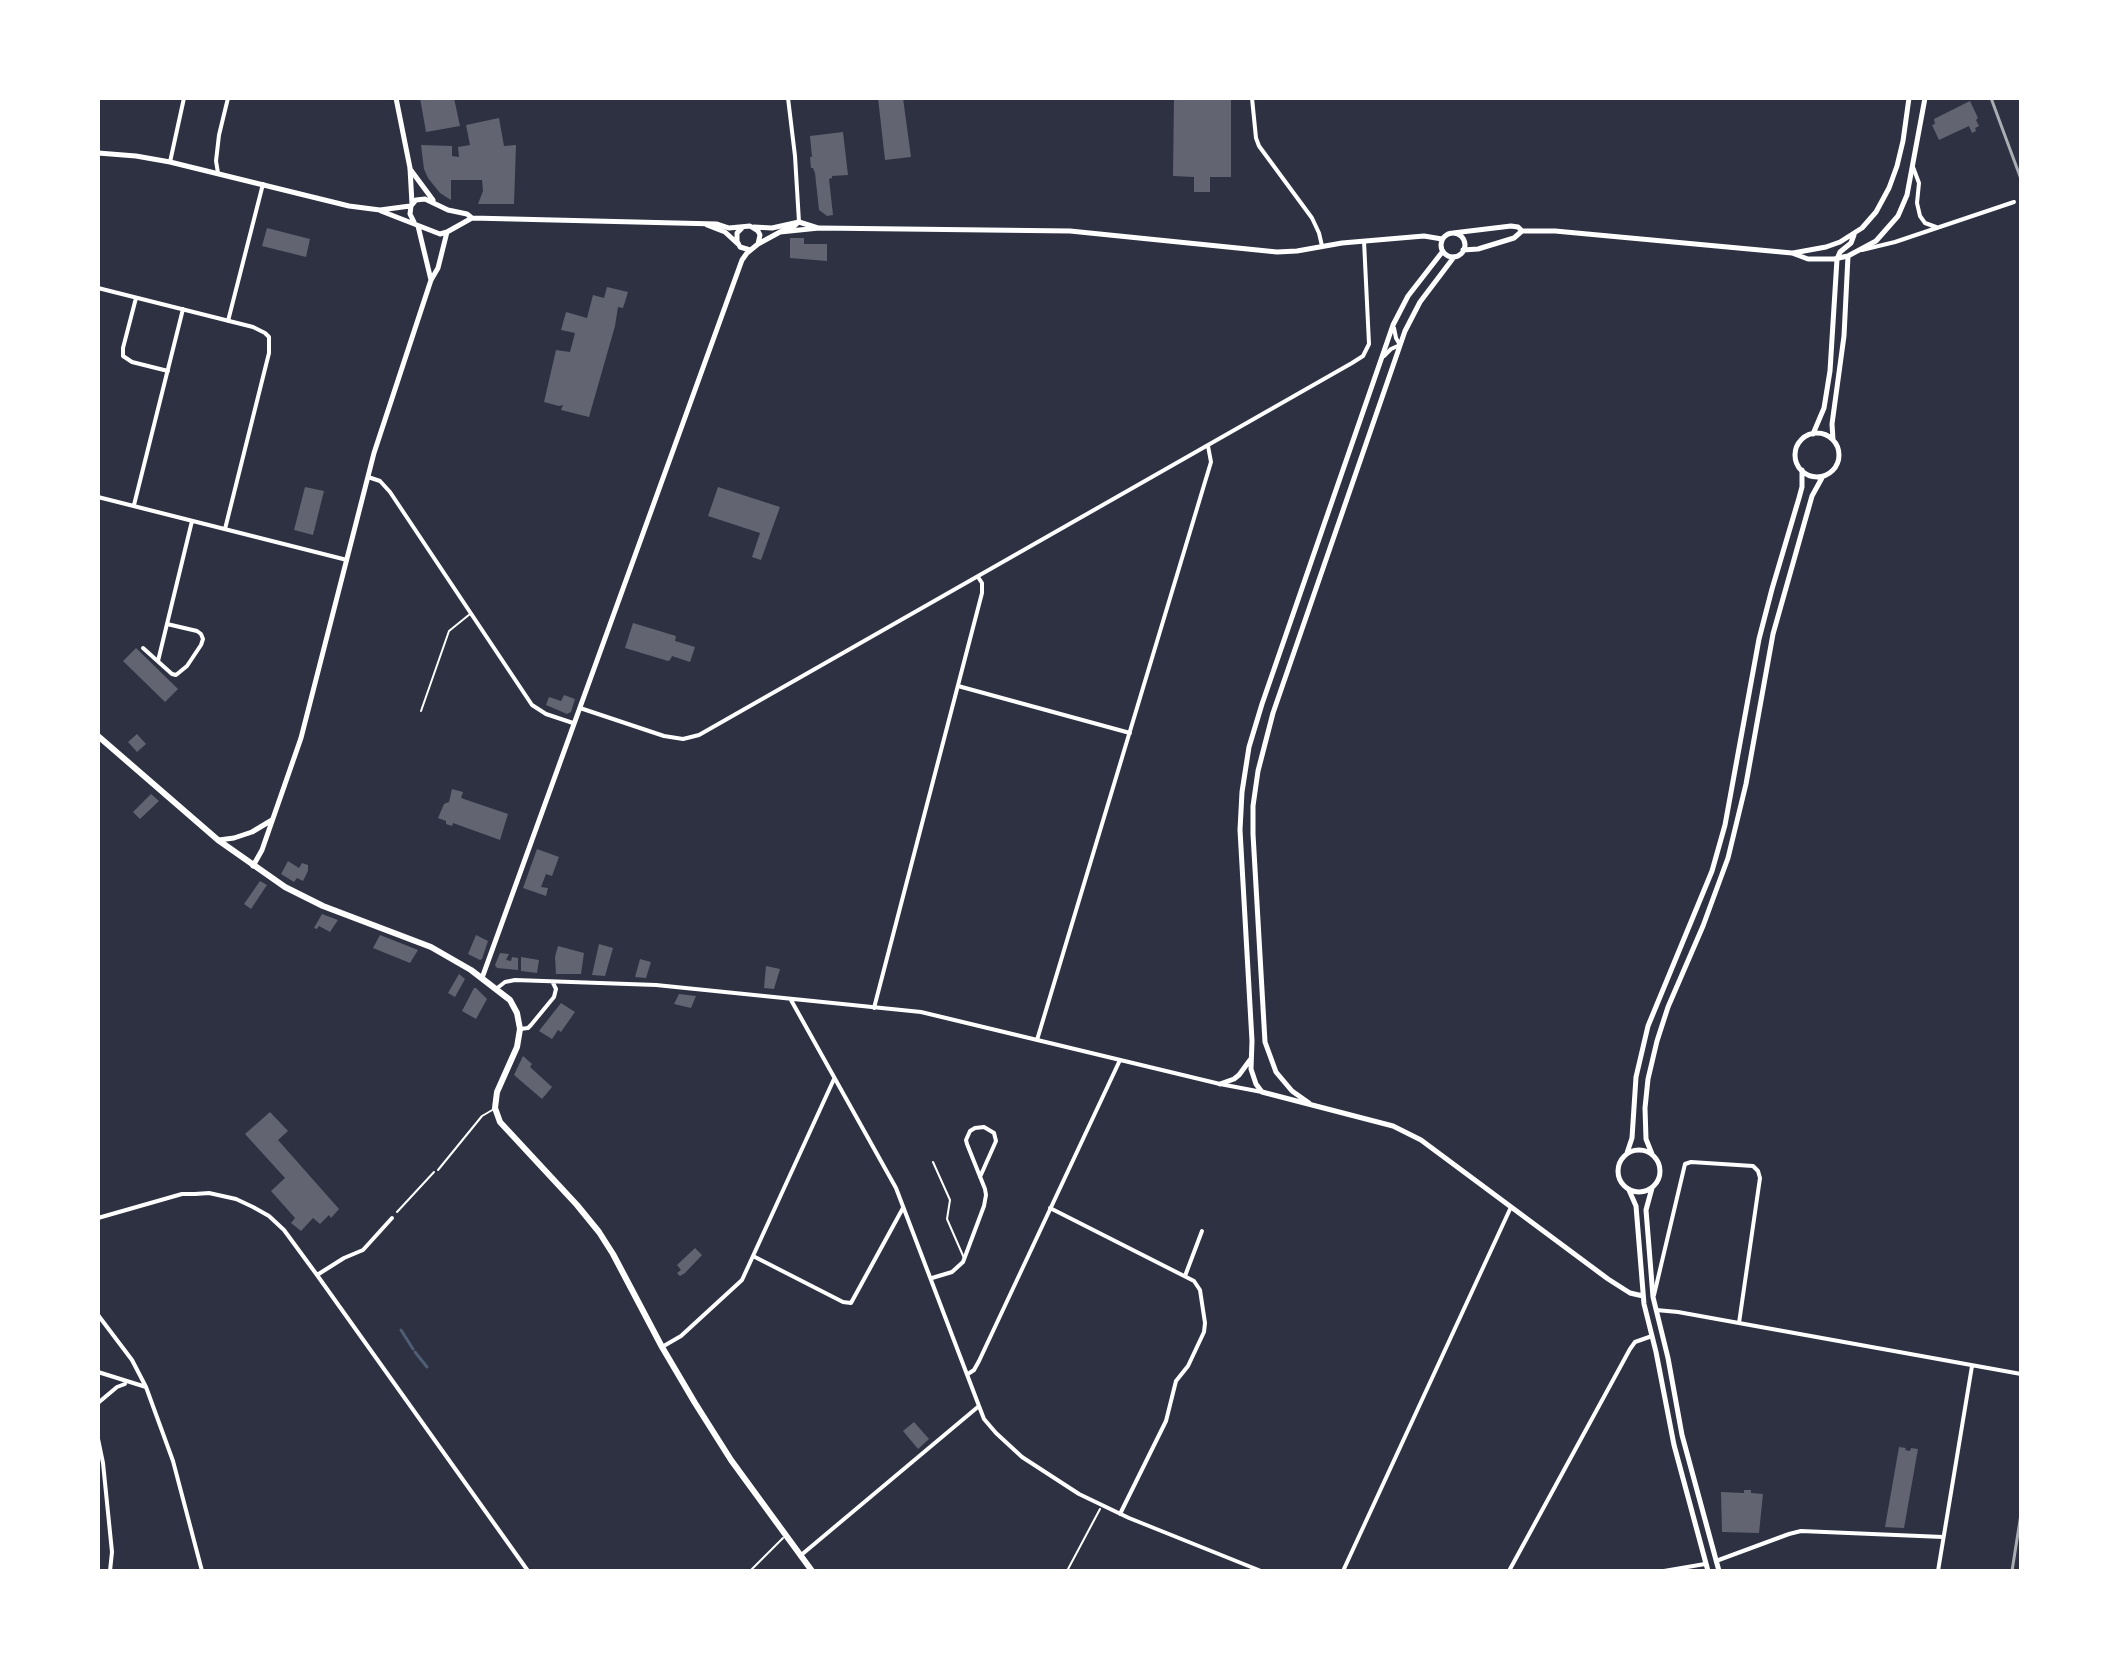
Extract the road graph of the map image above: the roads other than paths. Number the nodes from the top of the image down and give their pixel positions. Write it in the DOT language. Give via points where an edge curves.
graph roads {
  1 [pos="184,98"];
  2 [pos="228,98"];
  3 [pos="396,98"];
  4 [pos="788,98"];
  5 [pos="1252,98"];
  6 [pos="1909,98"];
  7 [pos="1926,98"];
  8 [pos="98,153"];
  9 [pos="170,162"];
  10 [pos="1913,166"];
  11 [pos="410,168"];
  12 [pos="218,173"];
  13 [pos="263,184"];
  14 [pos="2014,202"];
  15 [pos="436,203"];
  16 [pos="411,205"];
  17 [pos="380,210"];
  18 [pos="448,210"];
  19 [pos="472,218"];
  20 [pos="799,222"];
  21 [pos="416,223"];
  22 [pos="706,225"];
  23 [pos="754,227"];
  24 [pos="1939,227"];
  25 [pos="742,228"];
  26 [pos="819,228"];
  27 [pos="449,230"];
  28 [pos="1522,231"];
  29 [pos="780,232"];
  30 [pos="1453,233"];
  31 [pos="1855,234"];
  32 [pos="1442,239"];
  33 [pos="1364,240"];
  34 [pos="738,244"];
  35 [pos="758,244"];
  36 [pos="1322,246"];
  37 [pos="751,249"];
  38 [pos="1463,250"];
  39 [pos="1862,250"];
  40 [pos="1443,251"];
  41 [pos="1792,253"];
  42 [pos="1848,256"];
  43 [pos="1454,257"];
  44 [pos="1837,259"];
  45 [pos="431,280"];
  46 [pos="98,288"];
  47 [pos="136,298"];
  48 [pos="183,309"];
  49 [pos="228,321"];
  50 [pos="1393,325"];
  51 [pos="1400,345"];
  52 [pos="1381,360"];
  53 [pos="168,371"];
  54 [pos="1813,434"];
  55 [pos="1833,440"];
  56 [pos="1208,446"];
  57 [pos="1802,470"];
  58 [pos="1823,476"];
  59 [pos="368,477"];
  60 [pos="98,497"];
  61 [pos="134,506"];
  62 [pos="192,521"];
  63 [pos="225,529"];
  64 [pos="347,560"];
  65 [pos="978,577"];
  66 [pos="471,614"];
  67 [pos="167,624"];
  68 [pos="143,648"];
  69 [pos="158,661"];
  70 [pos="957,686"];
  71 [pos="580,708"];
  72 [pos="421,711"];
  73 [pos="574,724"];
  74 [pos="1130,733"];
  75 [pos="98,736"];
  76 [pos="273,819"];
  77 [pos="218,840"];
  78 [pos="253,866"];
  79 [pos="482,978"];
  80 [pos="553,983"];
  81 [pos="496,989"];
  82 [pos="791,1000"];
  83 [pos="874,1008"];
  84 [pos="520,1029"];
  85 [pos="1037,1040"];
  86 [pos="1250,1059"];
  87 [pos="1120,1060"];
  88 [pos="835,1078"];
  89 [pos="1220,1084"];
  90 [pos="1262,1092"];
  91 [pos="1313,1106"];
  92 [pos="495,1108"];
  93 [pos="1627,1153"];
  94 [pos="1652,1154"];
  95 [pos="933,1162"];
  96 [pos="438,1170"];
  97 [pos="980,1177"];
  98 [pos="1652,1188"];
  99 [pos="1629,1190"];
  100 [pos="1511,1207"];
  101 [pos="904,1208"];
  102 [pos="1050,1208"];
  103 [pos="98,1218"];
  104 [pos="392,1218"];
  105 [pos="1202,1231"];
  106 [pos="753,1256"];
  107 [pos="965,1259"];
  108 [pos="317,1275"];
  109 [pos="1185,1276"];
  110 [pos="932,1278"];
  111 [pos="1643,1296"];
  112 [pos="1653,1297"];
  113 [pos="1656,1310"];
  114 [pos="98,1315"];
  115 [pos="1739,1323"];
  116 [pos="1652,1336"];
  117 [pos="662,1347"];
  118 [pos="1972,1366"];
  119 [pos="98,1372"];
  120 [pos="967,1374"];
  121 [pos="2021,1374"];
  122 [pos="127,1383"];
  123 [pos="146,1387"];
  124 [pos="98,1403"];
  125 [pos="979,1406"];
  126 [pos="98,1439"];
  127 [pos="1120,1514"];
  128 [pos="785,1536"];
  129 [pos="1943,1537"];
  130 [pos="800,1556"];
  131 [pos="1716,1561"];
  132 [pos="1706,1564"];
  133 [pos="110,1571"];
  134 [pos="202,1571"];
  135 [pos="528,1571"];
  136 [pos="750,1571"];
  137 [pos="812,1571"];
  138 [pos="1261,1571"];
  139 [pos="1343,1571"];
  140 [pos="1509,1571"];
  141 [pos="1664,1571"];
  142 [pos="1708,1571"];
  143 [pos="1719,1571"];
  144 [pos="1938,1571"];
  1 -- 9 [label="street"];
  2 -- 12 [label="street" via="219,135"];
  3 -- 11 [label="street"];
  4 -- 20 [label="street"];
  5 -- 36 [label="street" via="1259,146 1312,218"];
  6 -- 31 [label="street" via="1889,188"];
  7 -- 10 [label="street"];
  8 -- 9 [label="street"];
  9 -- 12 [label="street"];
  10 -- 24 [label="street" via="1920,216"];
  10 -- 39 [label="street" via="1898,216"];
  11 -- 15 [label="street"];
  11 -- 16 [label="street"];
  12 -- 13 [label="street"];
  13 -- 17 [label="street"];
  13 -- 49 [label="street"];
  14 -- 24 [label="street"];
  15 -- 16 [label="street" via="418,199"];
  15 -- 18 [label="street"];
  16 -- 17 [label="street"];
  16 -- 21 [label="street"];
  17 -- 21 [label="street"];
  18 -- 19 [label="street"];
  18 -- 27 [label="street"];
  19 -- 22 [label="street"];
  19 -- 27 [label="street"];
  20 -- 23 [label="street"];
  20 -- 26 [label="street"];
  20 -- 29 [label="street"];
  21 -- 27 [label="street" via="440,234"];
  21 -- 45 [label="street"];
  22 -- 25 [label="street"];
  22 -- 34 [label="street"];
  23 -- 25 [label="street"];
  23 -- 35 [label="street" via="760,235"];
  24 -- 39 [label="street"];
  25 -- 34 [label="street"];
  26 -- 29 [label="street"];
  26 -- 36 [label="street" via="1056,230 1277,252"];
  27 -- 45 [label="street"];
  28 -- 30 [label="street" via="1511,226"];
  28 -- 38 [label="street" via="1514,238"];
  28 -- 41 [label="street"];
  29 -- 35 [label="street"];
  30 -- 32 [label="street"];
  30 -- 38 [label="street" via="1463,239"];
  31 -- 41 [label="street"];
  31 -- 44 [label="street"];
  32 -- 33 [label="street"];
  32 -- 40 [label="street"];
  33 -- 36 [label="street"];
  33 -- 56 [label="street" via="1369,344 1361,358"];
  34 -- 37 [label="street"];
  35 -- 37 [label="street"];
  37 -- 71 [label="street" via="742,260"];
  38 -- 43 [label="street"];
  39 -- 42 [label="street"];
  40 -- 43 [label="street"];
  40 -- 50 [label="street"];
  41 -- 44 [label="street"];
  42 -- 44 [label="street"];
  42 -- 55 [label="street"];
  43 -- 51 [label="street" via="1416,309"];
  44 -- 54 [label="street" via="1830,371"];
  45 -- 59 [label="street"];
  46 -- 47 [label="street"];
  47 -- 48 [label="street"];
  47 -- 53 [label="street" via="123,356"];
  48 -- 49 [label="street"];
  48 -- 53 [label="street"];
  49 -- 63 [label="street" via="265,333 270,346"];
  50 -- 51 [label="street"];
  50 -- 52 [label="street"];
  51 -- 52 [label="street"];
  51 -- 91 [label="street" via="1270,722 1254,795 1265,1042 1276,1072"];
  52 -- 86 [label="street" via="1256,721 1247,762 1240,830"];
  53 -- 61 [label="street"];
  54 -- 55 [label="street"];
  54 -- 57 [label="street" via="1801,440 1796,452"];
  55 -- 58 [label="street" via="1839,458"];
  56 -- 65 [label="street"];
  56 -- 74 [label="street" via="1211,462"];
  57 -- 58 [label="street"];
  57 -- 93 [label="street" via="1759,639 1725,825 1648,1026"];
  58 -- 94 [label="street" via="1812,496 1777,616 1728,858 1653,1056 1645,1121"];
  59 -- 64 [label="street"];
  59 -- 66 [label="street" via="390,492"];
  60 -- 61 [label="street"];
  61 -- 62 [label="street"];
  62 -- 63 [label="street"];
  62 -- 67 [label="street"];
  63 -- 64 [label="street"];
  64 -- 76 [label="street" via="307,717"];
  65 -- 70 [label="street" via="982,593"];
  65 -- 71 [label="street" via="691,737 664,736"];
  66 -- 72 [label="lane" via="449,631"];
  66 -- 73 [label="street" via="532,705"];
  67 -- 69 [label="street"];
  67 -- 69 [label="street" via="197,631 203,639 176,675"];
  68 -- 69 [label="street"];
  70 -- 74 [label="street"];
  70 -- 83 [label="street"];
  71 -- 73 [label="street"];
  73 -- 79 [label="street"];
  74 -- 85 [label="street"];
  75 -- 77 [label="main road"];
  76 -- 77 [label="street" via="252,832"];
  76 -- 78 [label="street"];
  77 -- 78 [label="main road"];
  78 -- 79 [label="main road" via="314,902 424,944"];
  79 -- 81 [label="main road"];
  80 -- 81 [label="street" via="510,981"];
  80 -- 82 [label="street" via="656,985"];
  80 -- 84 [label="street" via="554,997 528,1028"];
  81 -- 84 [label="main road" via="514,1006"];
  82 -- 83 [label="street"];
  82 -- 88 [label="street"];
  83 -- 85 [label="street" via="921,1012"];
  84 -- 92 [label="main road"];
  85 -- 87 [label="street"];
  86 -- 89 [label="street" via="1239,1075"];
  86 -- 90 [label="street"];
  87 -- 89 [label="street"];
  87 -- 102 [label="street"];
  88 -- 101 [label="street"];
  88 -- 106 [label="street"];
  89 -- 90 [label="street"];
  90 -- 91 [label="street"];
  91 -- 100 [label="street" via="1410,1134"];
  92 -- 96 [label="lane" via="482,1116"];
  92 -- 117 [label="main road" via="504,1128 599,1232"];
  93 -- 94 [label="street"];
  93 -- 99 [label="street" via="1618,1172"];
  94 -- 98 [label="street" via="1661,1168"];
  95 -- 107 [label="lane" via="950,1200 947,1219"];
  97 -- 97 [label="street" via="966,1140 970,1131 984,1127 996,1141"];
  97 -- 107 [label="street" via="985,1201"];
  98 -- 99 [label="street"];
  98 -- 112 [label="street" via="1646,1210"];
  99 -- 111 [label="street" via="1636,1211"];
  100 -- 111 [label="street" via="1622,1289"];
  100 -- 139 [label="street"];
  101 -- 106 [label="street" via="851,1303"];
  101 -- 110 [label="street"];
  102 -- 109 [label="street"];
  102 -- 120 [label="street" via="979,1361"];
  103 -- 108 [label="street" via="182,1194 223,1196 269,1216"];
  104 -- 108 [label="street" via="363,1250"];
  105 -- 109 [label="street"];
  106 -- 117 [label="street" via="739,1283"];
  107 -- 110 [label="street" via="955,1270"];
  108 -- 135 [label="street"];
  109 -- 127 [label="street" via="1200,1290 1205,1328"];
  110 -- 120 [label="street"];
  111 -- 116 [label="street"];
  112 -- 113 [label="street"];
  112 -- 115 [label="street" via="1685,1164 1750,1165 1759,1174"];
  113 -- 115 [label="street"];
  113 -- 131 [label="street"];
  114 -- 123 [label="street"];
  115 -- 118 [label="street"];
  116 -- 132 [label="street"];
  116 -- 140 [label="street" via="1630,1349"];
  117 -- 128 [label="main road"];
  118 -- 121 [label="street"];
  118 -- 129 [label="street"];
  119 -- 122 [label="street"];
  120 -- 125 [label="street"];
  122 -- 123 [label="street"];
  122 -- 124 [label="street"];
  123 -- 134 [label="street" via="173,1461"];
  125 -- 127 [label="street" via="1013,1450 1062,1484"];
  125 -- 130 [label="street"];
  126 -- 133 [label="street"];
  127 -- 138 [label="street"];
  128 -- 130 [label="main road"];
  128 -- 136 [label="lane"];
  129 -- 131 [label="street" via="1795,1532"];
  129 -- 144 [label="street"];
  130 -- 137 [label="main road"];
  131 -- 143 [label="street"];
  132 -- 141 [label="street"];
  132 -- 142 [label="street"];
}
